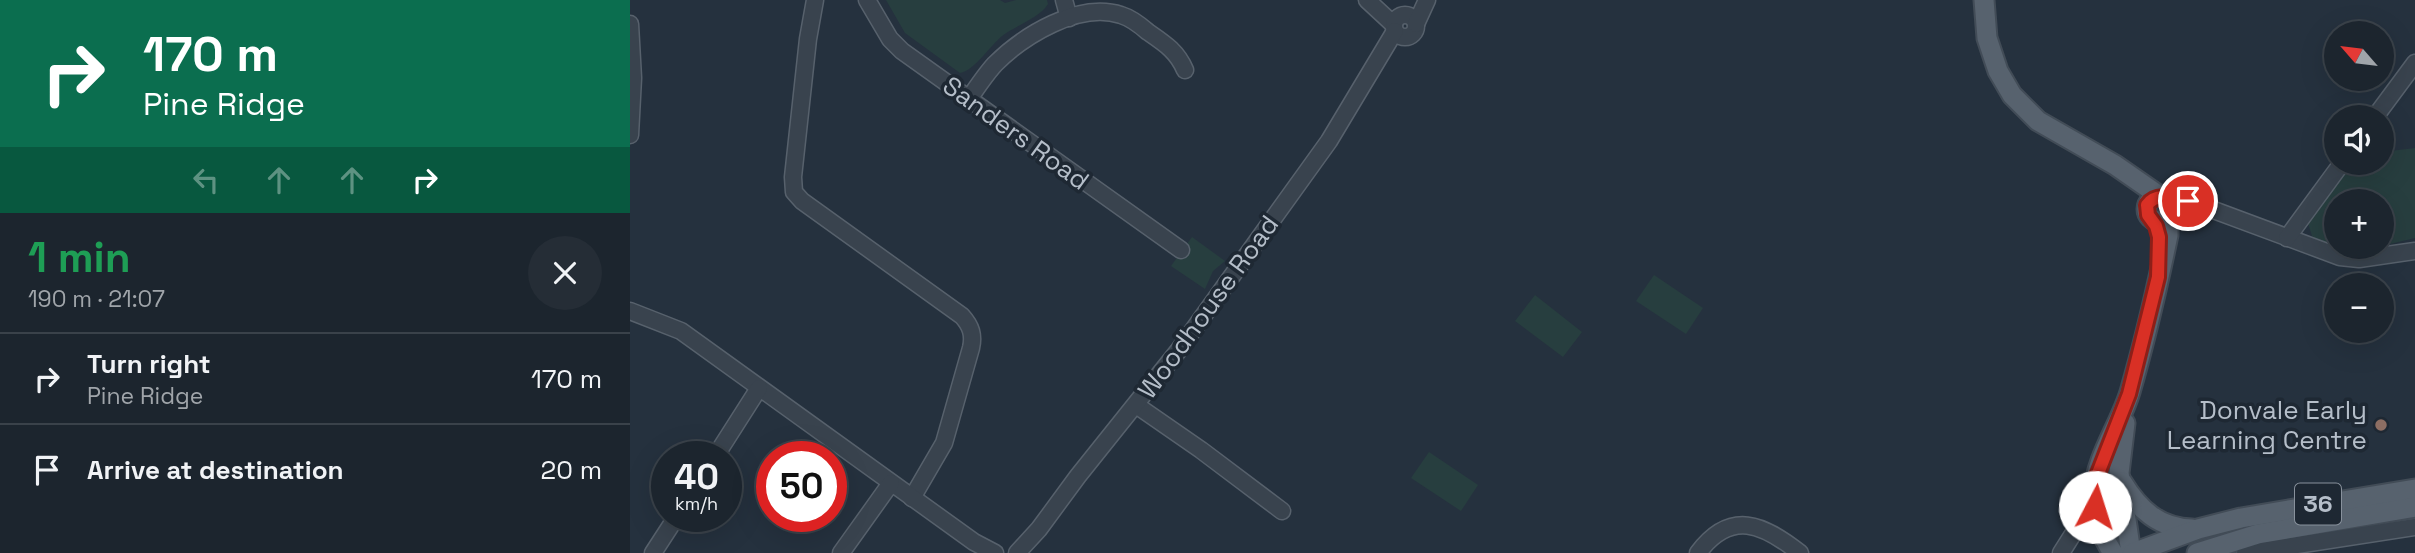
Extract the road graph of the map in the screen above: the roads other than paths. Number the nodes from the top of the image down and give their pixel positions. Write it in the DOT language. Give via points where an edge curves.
graph roads {
  1 [pos="815,0"];
  2 [pos="867,0"];
  3 [pos="1064,0"];
  4 [pos="1368,0"];
  5 [pos="1421,0"];
  6 [pos="1427,0"];
  7 [pos="1984,0"];
  8 [pos="1069,18"];
  9 [pos="630,23"];
  10 [pos="1403,25"];
  11 [pos="2415,63"];
  12 [pos="1185,69"];
  13 [pos="969,99"];
  14 [pos="2384,105"];
  15 [pos="630,135"];
  16 [pos="2333,175"];
  17 [pos="2160,209"];
  18 [pos="2287,238"];
  19 [pos="1181,250"];
  20 [pos="2415,251"];
  21 [pos="630,311"];
  22 [pos="759,388"];
  23 [pos="2129,394"];
  24 [pos="1136,405"];
  25 [pos="725,441"];
  26 [pos="2120,479"];
  27 [pos="2415,489"];
  28 [pos="903,491"];
  29 [pos="2095,507"];
  30 [pos="2415,508"];
  31 [pos="1282,511"];
  32 [pos="2124,511"];
  33 [pos="2415,527"];
  34 [pos="2100,528"];
  35 [pos="1039,529"];
  36 [pos="2198,529"];
  37 [pos="667,532"];
  38 [pos="979,548"];
  39 [pos="2205,550"];
  40 [pos="653,553"];
  41 [pos="841,553"];
  42 [pos="995,553"];
  43 [pos="1017,553"];
  44 [pos="1028,553"];
  45 [pos="1698,553"];
  46 [pos="1800,553"];
  47 [pos="2061,553"];
  48 [pos="2091,553"];
  49 [pos="2113,553"];
  50 [pos="2132,553"];
  51 [pos="2239,553"];
  52 [pos="2245,553"];
  1 -- 28 [label="street" via="794,192 962,316 971,328 971,348 948,433 938,454"];
  2 -- 13 [label="street, Sanders Road" via="894,44"];
  3 -- 8 [label="street"];
  4 -- 10 [label="street"];
  5 -- 10 [label="street, Woodhouse Road"];
  6 -- 10 [label="street, Woodhouse Road"];
  7 -- 17 [label="main road" via="1987,38 2012,95 2038,121 2115,165"];
  8 -- 12 [label="street" via="1094,12 1121,15 1174,51"];
  8 -- 13 [label="street" via="1018,44 993,66"];
  9 -- 15 [label="street"];
  10 -- 24 [label="street, Woodhouse Road" via="1320,155"];
  11 -- 14 [label="street"];
  13 -- 19 [label="street, Sanders Road"];
  16 -- 18 [label="street"];
  17 -- 18 [label="street" via="2206,208"];
  17 -- 23 [label="main road" via="2168,235"];
  18 -- 20 [label="street" via="2348,258"];
  21 -- 22 [label="street" via="681,331"];
  22 -- 25 [label="street"];
  22 -- 28 [label="street"];
  23 -- 26 [label="main road"];
  23 -- 29 [label="main road" via="2097,476"];
  24 -- 31 [label="street"];
  24 -- 35 [label="street, Woodhouse Road"];
  26 -- 32 [label="main road"];
  26 -- 36 [label="main road" via="2156,520 2171,527"];
  27 -- 36 [label="main road, 36"];
  28 -- 38 [label="street"];
  28 -- 41 [label="street"];
  29 -- 32 [label="main road" via="2106,504"];
  29 -- 34 [label="main road"];
  29 -- 47 [label="street" via="2083,517"];
  30 -- 39 [label="main road, 36" via="2258,534"];
  32 -- 50 [label="main road"];
  33 -- 52 [label="street"];
  34 -- 48 [label="main road"];
  34 -- 49 [label="main road"];
  35 -- 43 [label="street, Woodhouse Road"];
  35 -- 44 [label="street, Woodhouse Road"];
  36 -- 50 [label="main road, 36"];
  37 -- 40 [label="street"];
  38 -- 42 [label="street"];
  39 -- 51 [label="street"];
  45 -- 46 [label="street" via="1717,534 1744,524 1773,533"];
}
